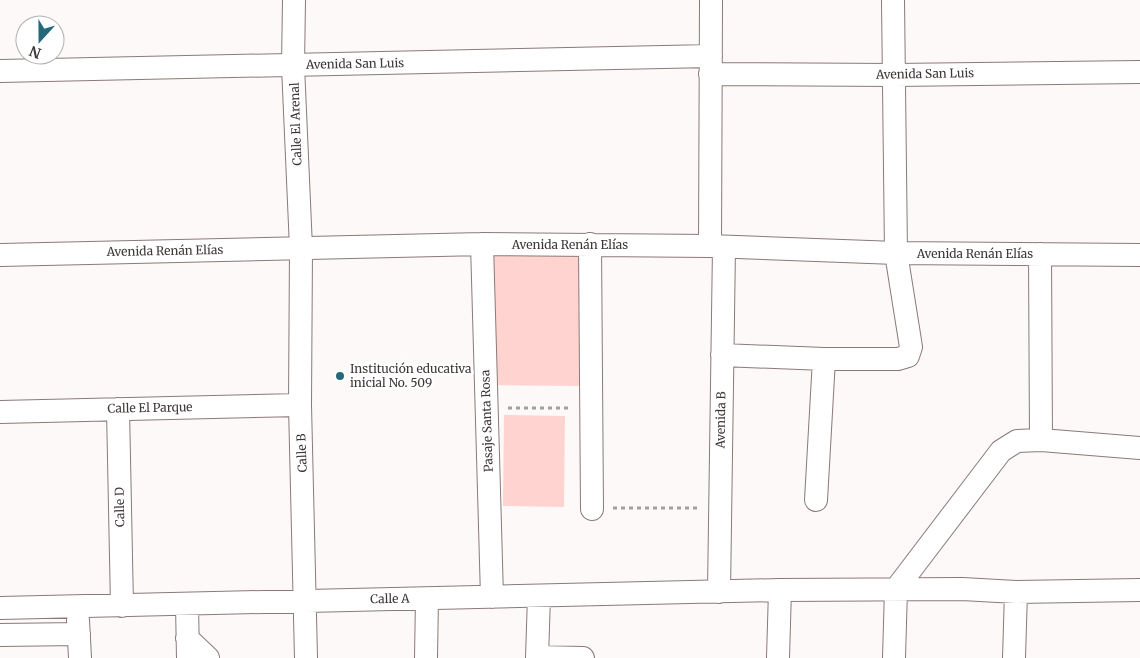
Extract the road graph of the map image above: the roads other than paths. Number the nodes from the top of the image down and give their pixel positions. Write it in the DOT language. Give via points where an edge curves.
graph roads {
  1 [pos="294,0"];
  2 [pos="712,0"];
  3 [pos="893,0"];
  4 [pos="710,65"];
  5 [pos="293,66"];
  6 [pos="0,71"];
  7 [pos="1140,72"];
  8 [pos="895,75"];
  9 [pos="482,244"];
  10 [pos="590,244"];
  11 [pos="717,247"];
  12 [pos="301,248"];
  13 [pos="896,253"];
  14 [pos="1040,254"];
  15 [pos="0,255"];
  16 [pos="1140,255"];
  17 [pos="722,355"];
  18 [pos="824,359"];
  19 [pos="300,405"];
  20 [pos="118,409"];
  21 [pos="0,412"];
  22 [pos="1041,440"];
  23 [pos="1140,448"];
  24 [pos="816,500"];
  25 [pos="592,509"];
  26 [pos="896,588"];
  27 [pos="780,590"];
  28 [pos="1140,590"];
  29 [pos="719,592"];
  30 [pos="1016,592"];
  31 [pos="539,596"];
  32 [pos="492,597"];
  33 [pos="427,598"];
  34 [pos="306,601"];
  35 [pos="187,604"];
  36 [pos="122,606"];
  37 [pos="78,607"];
  38 [pos="0,608"];
  39 [pos="79,634"];
  40 [pos="0,635"];
  41 [pos="188,648"];
  42 [pos="80,658"];
  43 [pos="208,658"];
  44 [pos="306,658"];
  45 [pos="426,658"];
  46 [pos="537,658"];
  47 [pos="584,658"];
  48 [pos="778,658"];
  49 [pos="894,658"];
  50 [pos="1014,658"];
  1 -- 5 [label="street, Calle El Arenal"];
  2 -- 4 [label="street, Avenida B"];
  3 -- 8 [label="street"];
  4 -- 5 [label="street, Avenida San Luis"];
  4 -- 8 [label="street, Avenida San Luis"];
  4 -- 11 [label="street, Avenida B"];
  5 -- 6 [label="street, Avenida San Luis"];
  5 -- 12 [label="street, Calle El Arenal"];
  7 -- 8 [label="street, Avenida San Luis"];
  8 -- 13 [label="street"];
  9 -- 10 [label="street, Avenida Renán Elías"];
  9 -- 12 [label="street, Avenida Renán Elías"];
  9 -- 32 [label="street, Pasaje Santa Rosa"];
  10 -- 11 [label="street, Avenida Renán Elías"];
  10 -- 25 [label="street"];
  11 -- 13 [label="street, Avenida Renán Elías"];
  11 -- 17 [label="street, Avenida B"];
  12 -- 15 [label="street, Avenida Renán Elías"];
  12 -- 19 [label="street, Calle B"];
  13 -- 14 [label="street, Avenida Renán Elías"];
  13 -- 18 [label="street" via="911,347 908,356"];
  14 -- 16 [label="street, Avenida Renán Elías"];
  14 -- 22 [label="street"];
  17 -- 18 [label="street"];
  17 -- 29 [label="street, Avenida B"];
  18 -- 24 [label="street"];
  19 -- 20 [label="street, Calle El Parque"];
  19 -- 34 [label="street, Calle B"];
  20 -- 21 [label="street, Calle El Parque"];
  20 -- 36 [label="street, Calle D"];
  22 -- 23 [label="street"];
  22 -- 26 [label="street" via="1017,441 1001,451"];
  26 -- 27 [label="street, Calle A"];
  26 -- 30 [label="street, Calle A"];
  26 -- 49 [label="street"];
  27 -- 29 [label="street, Calle A"];
  27 -- 48 [label="street"];
  28 -- 30 [label="street, Calle A"];
  29 -- 31 [label="street, Calle A"];
  30 -- 50 [label="street"];
  31 -- 32 [label="street, Calle A"];
  31 -- 46 [label="street"];
  32 -- 33 [label="street, Calle A"];
  33 -- 34 [label="street, Calle A"];
  33 -- 45 [label="street"];
  34 -- 35 [label="street, Calle A"];
  34 -- 44 [label="street, Calle B"];
  35 -- 36 [label="street, Calle A"];
  35 -- 41 [label="street"];
  36 -- 37 [label="street, Calle A"];
  37 -- 38 [label="street, Calle A"];
  37 -- 39 [label="street"];
  39 -- 40 [label="street"];
  39 -- 42 [label="street"];
  41 -- 43 [label="street"];
  46 -- 47 [label="street"];
}
